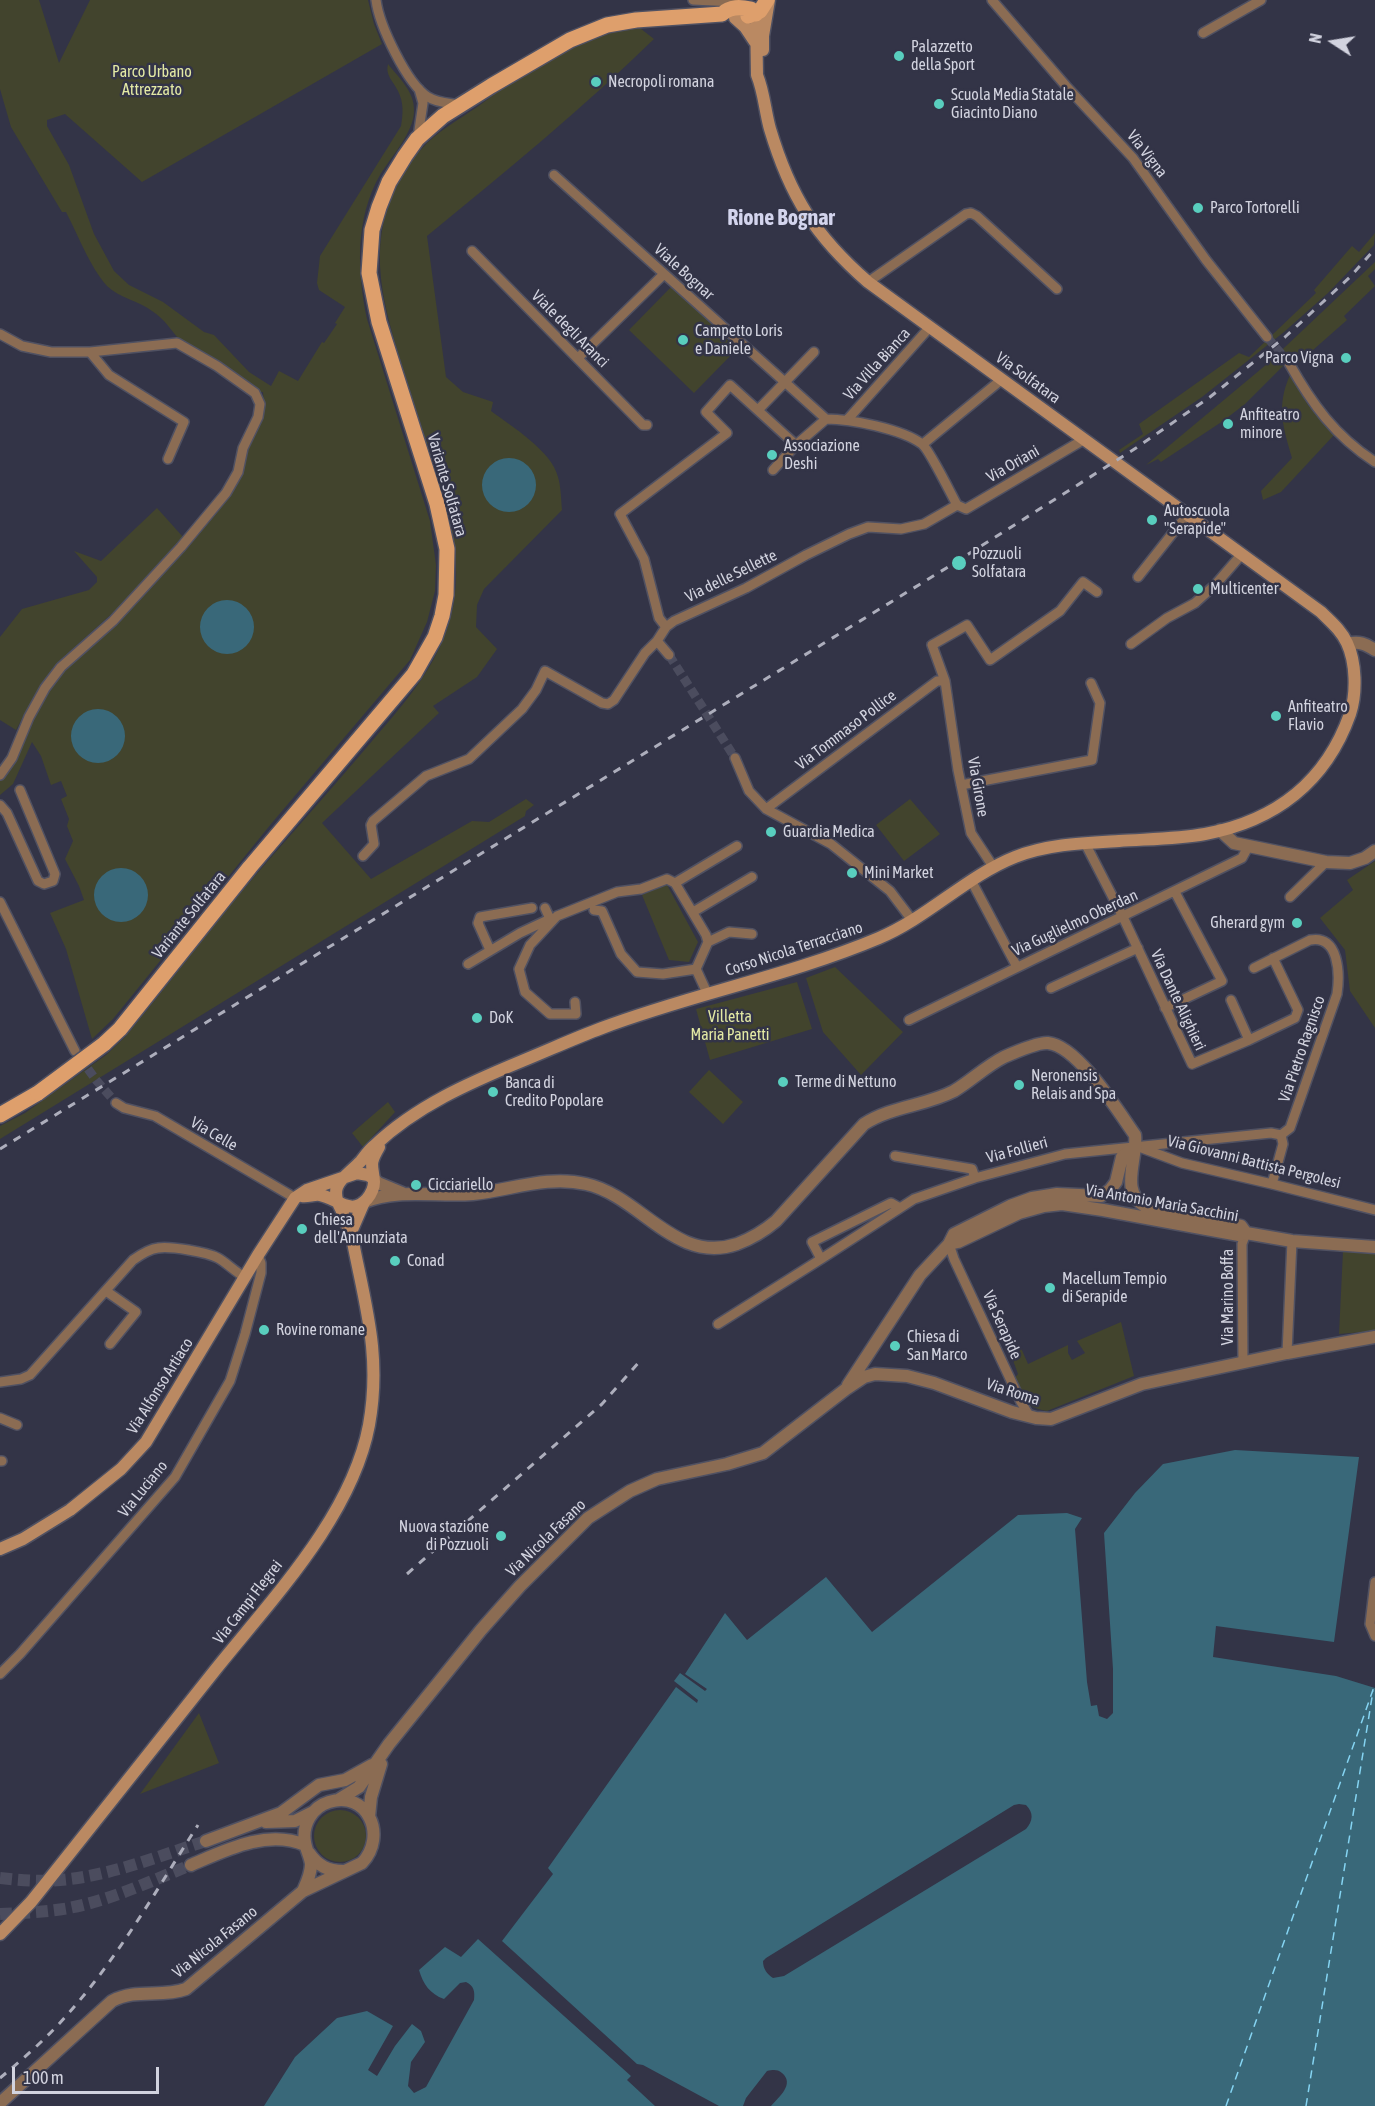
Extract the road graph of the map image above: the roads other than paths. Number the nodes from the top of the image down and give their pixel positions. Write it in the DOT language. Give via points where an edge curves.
graph roads {
  1 [pos="376,0"];
  2 [pos="693,0"];
  3 [pos="768,0"];
  4 [pos="992,0"];
  5 [pos="1261,0"];
  6 [pos="757,7"];
  7 [pos="736,10"];
  8 [pos="1203,33"];
  9 [pos="759,39"];
  10 [pos="426,100"];
  11 [pos="460,105"];
  12 [pos="439,119"];
  13 [pos="417,139"];
  14 [pos="554,175"];
  15 [pos="472,251"];
  16 [pos="664,274"];
  17 [pos="868,282"];
  18 [pos="1057,289"];
  19 [pos="929,328"];
  20 [pos="0,334"];
  21 [pos="1268,337"];
  22 [pos="90,352"];
  23 [pos="814,352"];
  24 [pos="578,358"];
  25 [pos="1289,363"];
  26 [pos="1001,380"];
  27 [pos="785,382"];
  28 [pos="758,410"];
  29 [pos="826,419"];
  30 [pos="848,419"];
  31 [pos="647,425"];
  32 [pos="1083,440"];
  33 [pos="923,444"];
  34 [pos="796,445"];
  35 [pos="168,459"];
  36 [pos="1375,462"];
  37 [pos="773,470"];
  38 [pos="957,505"];
  39 [pos="1187,515"];
  40 [pos="1241,555"];
  41 [pos="1138,577"];
  42 [pos="1097,592"];
  43 [pos="666,627"];
  44 [pos="657,641"];
  45 [pos="1131,644"];
  46 [pos="1348,644"];
  47 [pos="1375,650"];
  48 [pos="669,655"];
  49 [pos="945,681"];
  50 [pos="1091,683"];
  51 [pos="735,758"];
  52 [pos="0,775"];
  53 [pos="961,784"];
  54 [pos="21,790"];
  55 [pos="0,805"];
  56 [pos="766,808"];
  57 [pos="1220,831"];
  58 [pos="1085,843"];
  59 [pos="737,846"];
  60 [pos="1248,847"];
  61 [pos="1375,851"];
  62 [pos="363,856"];
  63 [pos="1326,862"];
  64 [pos="994,868"];
  65 [pos="752,877"];
  66 [pos="972,882"];
  67 [pos="675,883"];
  68 [pos="1175,892"];
  69 [pos="1290,897"];
  70 [pos="0,902"];
  71 [pos="532,908"];
  72 [pos="545,908"];
  73 [pos="594,910"];
  74 [pos="693,912"];
  75 [pos="1123,917"];
  76 [pos="553,918"];
  77 [pos="912,920"];
  78 [pos="752,934"];
  79 [pos="708,942"];
  80 [pos="1138,948"];
  81 [pos="490,950"];
  82 [pos="1273,958"];
  83 [pos="468,964"];
  84 [pos="1017,967"];
  85 [pos="1254,968"];
  86 [pos="698,972"];
  87 [pos="1051,988"];
  88 [pos="708,995"];
  89 [pos="1231,1000"];
  90 [pos="575,1002"];
  91 [pos="1165,1008"];
  92 [pos="909,1020"];
  93 [pos="1249,1040"];
  94 [pos="75,1051"];
  95 [pos="116,1103"];
  96 [pos="0,1115"];
  97 [pos="1281,1135"];
  98 [pos="382,1140"];
  99 [pos="1131,1154"];
  100 [pos="896,1156"];
  101 [pos="344,1177"];
  102 [pos="373,1178"];
  103 [pos="975,1178"];
  104 [pos="1272,1184"];
  105 [pos="402,1194"];
  106 [pos="298,1197"];
  107 [pos="336,1202"];
  108 [pos="364,1202"];
  109 [pos="900,1208"];
  110 [pos="1375,1210"];
  111 [pos="860,1218"];
  112 [pos="844,1228"];
  113 [pos="867,1229"];
  114 [pos="351,1232"];
  115 [pos="1246,1233"];
  116 [pos="852,1239"];
  117 [pos="1292,1241"];
  118 [pos="949,1244"];
  119 [pos="1375,1247"];
  120 [pos="258,1255"];
  121 [pos="821,1259"];
  122 [pos="245,1277"];
  123 [pos="106,1291"];
  124 [pos="718,1324"];
  125 [pos="1375,1337"];
  126 [pos="110,1344"];
  127 [pos="1287,1353"];
  128 [pos="1244,1362"];
  129 [pos="0,1382"];
  130 [pos="846,1389"];
  131 [pos="1030,1417"];
  132 [pos="0,1418"];
  133 [pos="17,1425"];
  134 [pos="0,1549"];
  135 [pos="1375,1582"];
  136 [pos="1375,1636"];
  137 [pos="0,1674"];
  138 [pos="385,1751"];
  139 [pos="376,1762"];
  140 [pos="338,1800"];
  141 [pos="314,1811"];
  142 [pos="369,1817"];
  143 [pos="257,1822"];
  144 [pos="206,1841"];
  145 [pos="307,1849"];
  146 [pos="191,1865"];
  147 [pos="344,1871"];
  148 [pos="303,1891"];
  149 [pos="0,1934"];
  150 [pos="0,2103"];
  1 -- 10 [label="street" via="395,53"];
  2 -- 7 [label="street" via="734,2"];
  3 -- 6 [label="main road" via="760,11"];
  3 -- 9 [label="main road, Via Solfatara"];
  4 -- 21 [label="street, Via Vigna" via="1130,153 1206,260"];
  5 -- 8 [label="street"];
  6 -- 7 [label="main road"];
  6 -- 9 [label="main road, Via Solfatara"];
  7 -- 9 [label="main road" via="745,27"];
  7 -- 11 [label="main road, Variante Solfatara" via="607,25 570,40"];
  9 -- 17 [label="main road, Via Solfatara" via="764,106 785,176 822,238"];
  10 -- 11 [label="street"];
  10 -- 12 [label="street"];
  10 -- 13 [label="street"];
  11 -- 12 [label="main road, Variante Solfatara"];
  12 -- 13 [label="main road, Variante Solfatara"];
  13 -- 96 [label="main road, Variante Solfatara, bridge" via="389,182 379,207 372,230 369,273 379,322 437,504 447,549 446,595 435,637 407,683 250,867 120,1029 38,1093"];
  14 -- 16 [label="street, Viale Bognar"];
  15 -- 24 [label="street, Viale degli Aranci"];
  16 -- 24 [label="street"];
  16 -- 27 [label="street, Viale Bognar"];
  17 -- 18 [label="street" via="971,213"];
  17 -- 19 [label="main road, Via Solfatara"];
  19 -- 26 [label="main road, Via Solfatara"];
  19 -- 30 [label="street, Via Villa Bianca"];
  20 -- 22 [label="street" via="35,349"];
  22 -- 35 [label="street" via="109,375 184,422"];
  22 -- 52 [label="street" via="177,343 255,393 260,404 258,417 226,493 113,621 61,667 45,688"];
  23 -- 27 [label="street"];
  24 -- 31 [label="street, Viale degli Aranci"];
  25 -- 36 [label="street" via="1308,396 1342,437"];
  26 -- 32 [label="main road, Via Solfatara"];
  26 -- 33 [label="street"];
  27 -- 28 [label="street"];
  27 -- 29 [label="street, Viale Bognar"];
  28 -- 34 [label="street"];
  28 -- 43 [label="street" via="730,385 706,412 727,433 620,514 644,559 659,618"];
  29 -- 30 [label="street"];
  29 -- 34 [label="street"];
  30 -- 33 [label="street"];
  32 -- 38 [label="street, Via Oriani" via="966,509"];
  32 -- 39 [label="main road, Via Solfatara"];
  33 -- 38 [label="street"];
  34 -- 37 [label="street"];
  38 -- 43 [label="street, Via delle Sellette" via="924,524 901,529 868,527 849,534"];
  39 -- 40 [label="main road, Via Solfatara"];
  39 -- 41 [label="street"];
  40 -- 45 [label="street" via="1195,603"];
  40 -- 46 [label="main road, Via Solfatara" via="1322,612"];
  42 -- 49 [label="street, Via Girone" via="1083,582 1060,611 990,660 967,625 932,645"];
  43 -- 44 [label="street, Via delle Sellette"];
  44 -- 48 [label="street"];
  44 -- 62 [label="street, Via delle Sellette" via="608,704 545,671 522,709 469,759 426,776 373,821 374,844"];
  46 -- 47 [label="street" via="1366,644"];
  46 -- 57 [label="main road, Corso Nicola Terracciano" via="1355,683 1353,707 1344,731 1320,769 1283,804"];
  49 -- 53 [label="street, Via Girone"];
  49 -- 56 [label="street, Via Tommaso Pollice" via="937,681"];
  50 -- 53 [label="street" via="1100,703 1092,760"];
  51 -- 56 [label="street" via="749,791"];
  53 -- 64 [label="street, Via Girone" via="971,833"];
  54 -- 55 [label="street" via="55,874 53,881 38,881"];
  56 -- 77 [label="street" via="832,843 890,891"];
  57 -- 58 [label="main road, Corso Nicola Terracciano"];
  57 -- 60 [label="street" via="1234,843"];
  58 -- 64 [label="main road, Corso Nicola Terracciano" via="1039,849"];
  58 -- 75 [label="street, Via Dante Alighieri"];
  59 -- 67 [label="street"];
  60 -- 63 [label="street"];
  60 -- 68 [label="street, Via Guglielmo Oberdan" via="1242,858"];
  61 -- 63 [label="street" via="1350,863"];
  63 -- 69 [label="street"];
  64 -- 66 [label="main road, Corso Nicola Terracciano"];
  65 -- 74 [label="street"];
  66 -- 77 [label="main road, Corso Nicola Terracciano"];
  66 -- 84 [label="street"];
  67 -- 74 [label="street"];
  67 -- 76 [label="street" via="667,879 641,889 617,892"];
  68 -- 75 [label="street, Via Guglielmo Oberdan"];
  68 -- 91 [label="street" via="1222,981"];
  70 -- 94 [label="street"];
  71 -- 81 [label="street" via="480,917 478,923"];
  72 -- 76 [label="street"];
  73 -- 86 [label="street" via="602,910 621,954 637,972"];
  74 -- 79 [label="street"];
  75 -- 80 [label="street, Via Dante Alighieri"];
  75 -- 84 [label="street, Via Guglielmo Oberdan"];
  76 -- 81 [label="street"];
  76 -- 90 [label="street" via="530,945 519,969 525,992 550,1014 576,1014"];
  77 -- 88 [label="main road, Corso Nicola Terracciano" via="883,937 839,954"];
  78 -- 79 [label="street" via="729,932"];
  79 -- 86 [label="street"];
  80 -- 87 [label="street, Via Dante Alighieri"];
  80 -- 91 [label="street, Via Dante Alighieri"];
  81 -- 83 [label="street"];
  82 -- 85 [label="street"];
  82 -- 93 [label="street" via="1298,1010 1295,1018"];
  82 -- 97 [label="street, Via Pietro Ragnisco" via="1317,939 1332,948 1339,969 1333,1005 1290,1128"];
  84 -- 92 [label="street, Via Guglielmo Oberdan"];
  86 -- 88 [label="street"];
  88 -- 98 [label="main road, Corso Nicola Terracciano" via="603,1028 485,1077 412,1114"];
  89 -- 93 [label="street"];
  91 -- 93 [label="street, Via Dante Alighieri" via="1192,1064"];
  95 -- 106 [label="street, Via Celle" via="154,1116"];
  97 -- 99 [label="street, Via Follieri"];
  97 -- 104 [label="street, Via Pietro Ragnisco" via="1283,1144"];
  98 -- 101 [label="main road, Corso Nicola Terracciano"];
  98 -- 102 [label="main road" via="371,1165"];
  99 -- 103 [label="street, Via Follieri" via="1065,1154"];
  99 -- 104 [label="street, Via Giovanni Battista Pergolesi"];
  99 -- 105 [label="street" via="1135,1135 1079,1061 1048,1043 1004,1058 953,1091 871,1119 769,1227 754,1238 724,1248 687,1244 626,1202 579,1182 545,1182 474,1193"];
  99 -- 115 [label="street" via="1131,1186 1141,1204 1241,1226"];
  99 -- 118 [label="street" via="1116,1182 1104,1194 1032,1198 954,1234"];
  100 -- 103 [label="street" via="972,1169"];
  101 -- 102 [label="main road" via="357,1173"];
  101 -- 106 [label="main road"];
  101 -- 107 [label="main road" via="335,1189"];
  102 -- 105 [label="street"];
  102 -- 108 [label="main road" via="373,1190"];
  103 -- 109 [label="street, Via Follieri" via="914,1199"];
  104 -- 110 [label="street, Via Giovanni Battista Pergolesi"];
  105 -- 108 [label="street"];
  106 -- 107 [label="main road" via="320,1195"];
  106 -- 120 [label="main road, Via Alfonso Artiaco"];
  107 -- 108 [label="main road" via="345,1207"];
  107 -- 114 [label="main road, Via Campi Flegrei"];
  108 -- 114 [label="main road"];
  109 -- 111 [label="street" via="891,1203"];
  109 -- 113 [label="street"];
  111 -- 112 [label="street"];
  111 -- 113 [label="street"];
  112 -- 116 [label="street"];
  112 -- 121 [label="street" via="812,1242"];
  113 -- 116 [label="street"];
  114 -- 149 [label="main road, Via Campi Flegrei" via="369,1313 374,1382 368,1427 343,1499 285,1582 31,1902"];
  115 -- 117 [label="street, Via Antonio Maria Sacchini"];
  115 -- 118 [label="street, Via Antonio Maria Sacchini" via="1239,1235 1062,1204 1019,1213"];
  115 -- 128 [label="street, Via Marino Boffa" via="1242,1244"];
  116 -- 121 [label="street"];
  117 -- 119 [label="street, Via Antonio Maria Sacchini"];
  117 -- 127 [label="street"];
  118 -- 130 [label="street" via="920,1275"];
  118 -- 131 [label="street, Via Serapide"];
  120 -- 122 [label="main road, Via Alfonso Artiaco"];
  120 -- 137 [label="street, Via Luciano" via="261,1273 230,1381 175,1477"];
  121 -- 124 [label="street"];
  122 -- 123 [label="street" via="211,1255 158,1248 133,1260"];
  122 -- 134 [label="main road, Via Alfonso Artiaco" via="146,1442 121,1469 69,1510"];
  123 -- 126 [label="street" via="136,1312"];
  123 -- 129 [label="street" via="30,1375"];
  125 -- 127 [label="street, Via Roma"];
  127 -- 128 [label="street, Via Roma"];
  128 -- 131 [label="street, Via Roma" via="1142,1384 1051,1419"];
  130 -- 131 [label="street, Via Roma" via="875,1374 907,1376"];
  130 -- 138 [label="street, Via Nicola Fasano" via="763,1453 657,1479 595,1513 519,1586"];
  132 -- 133 [label="street"];
  135 -- 136 [label="street" via="1370,1624"];
  138 -- 139 [label="street, Via Nicola Fasano"];
  138 -- 142 [label="street" via="370,1797"];
  139 -- 140 [label="street, Via Nicola Fasano" via="359,1787"];
  139 -- 143 [label="street" via="345,1780 319,1785 288,1809"];
  140 -- 141 [label="street"];
  140 -- 142 [label="street" via="355,1804"];
  141 -- 143 [label="street" via="295,1821"];
  141 -- 145 [label="street" via="305,1827"];
  142 -- 147 [label="street" via="374,1826 369,1856"];
  143 -- 144 [label="street"];
  145 -- 146 [label="street" via="282,1839 254,1842"];
  145 -- 147 [label="street" via="324,1868"];
  145 -- 148 [label="street" via="310,1872"];
  147 -- 148 [label="street, Via Nicola Fasano"];
  148 -- 150 [label="street, Via Nicola Fasano" via="186,1989 132,1993 112,2001"];
}
